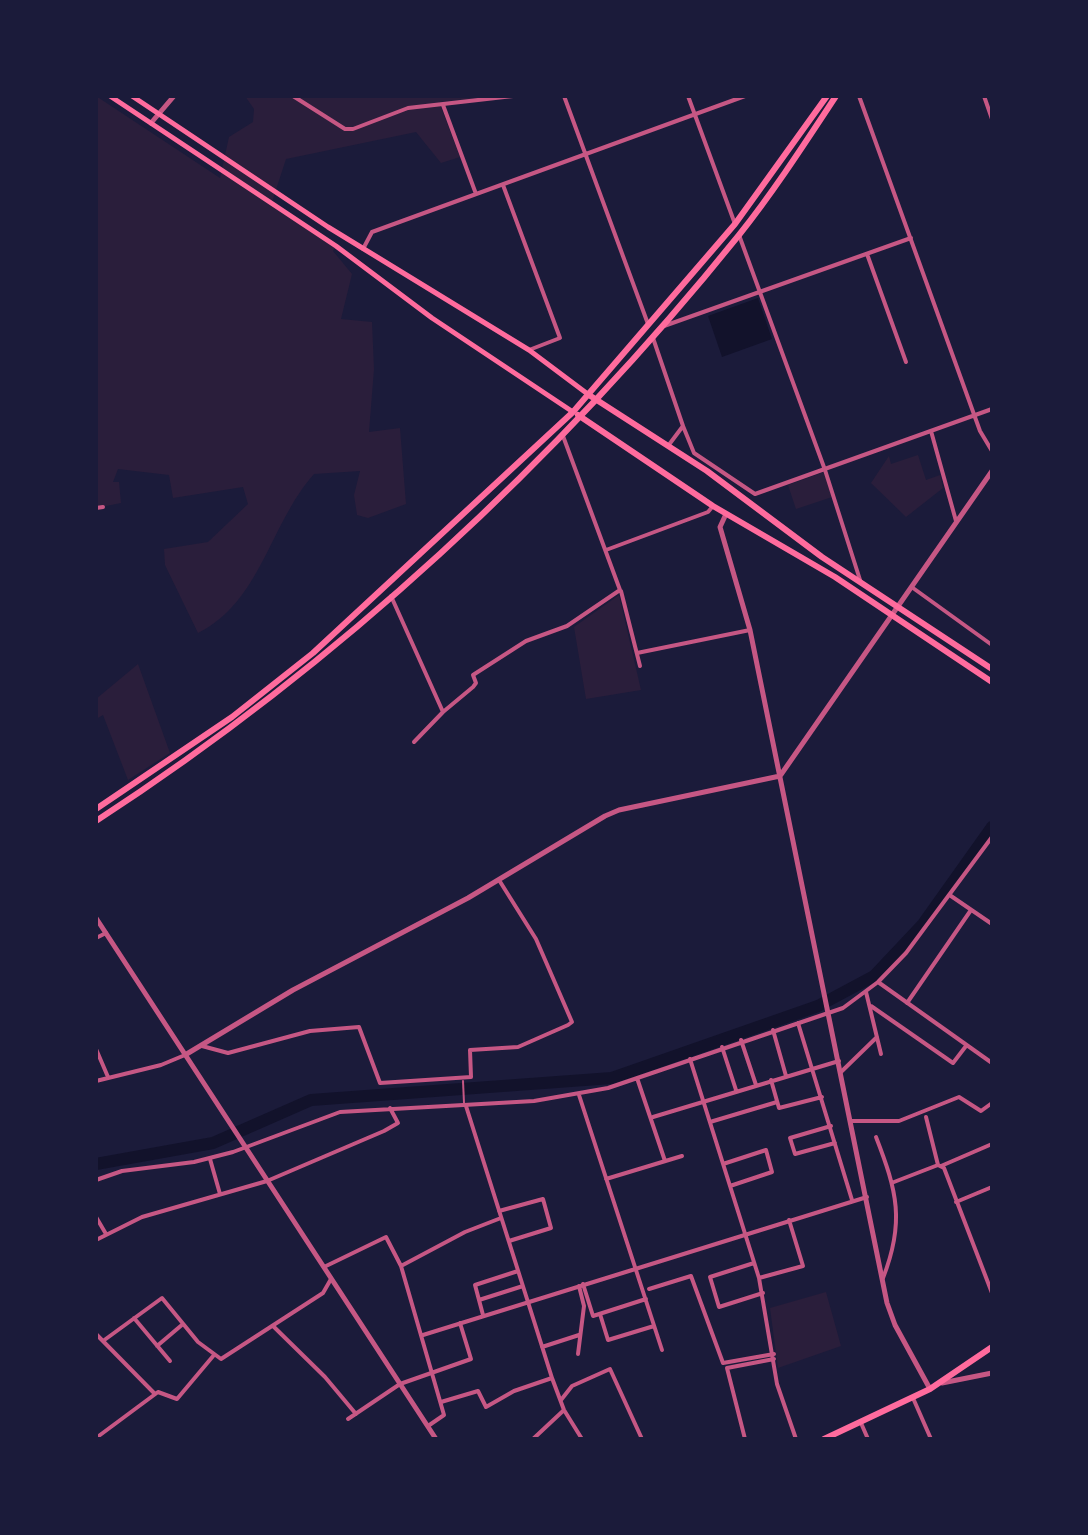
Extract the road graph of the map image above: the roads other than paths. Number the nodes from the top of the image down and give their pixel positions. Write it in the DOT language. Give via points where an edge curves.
graph roads {
  1 [pos="110,96"];
  2 [pos="132,96"];
  3 [pos="174,96"];
  4 [pos="293,96"];
  5 [pos="513,96"];
  6 [pos="564,96"];
  7 [pos="688,96"];
  8 [pos="745,96"];
  9 [pos="827,96"];
  10 [pos="836,96"];
  11 [pos="859,96"];
  12 [pos="984,96"];
  13 [pos="443,105"];
  14 [pos="157,113"];
  15 [pos="694,115"];
  16 [pos="992,119"];
  17 [pos="151,123"];
  18 [pos="585,155"];
  19 [pos="503,185"];
  20 [pos="476,194"];
  21 [pos="735,224"];
  22 [pos="739,235"];
  23 [pos="911,238"];
  24 [pos="363,249"];
  25 [pos="867,254"];
  26 [pos="760,293"];
  27 [pos="649,326"];
  28 [pos="659,328"];
  29 [pos="652,336"];
  30 [pos="529,350"];
  31 [pos="906,362"];
  32 [pos="589,395"];
  33 [pos="597,400"];
  34 [pos="992,409"];
  35 [pos="573,412"];
  36 [pos="975,415"];
  37 [pos="582,417"];
  38 [pos="683,426"];
  39 [pos="931,431"];
  40 [pos="563,436"];
  41 [pos="668,446"];
  42 [pos="992,451"];
  43 [pos="825,470"];
  44 [pos="992,471"];
  45 [pos="713,506"];
  46 [pos="103,507"];
  47 [pos="96,508"];
  48 [pos="726,514"];
  49 [pos="957,525"];
  50 [pos="606,550"];
  51 [pos="861,583"];
  52 [pos="913,588"];
  53 [pos="620,590"];
  54 [pos="391,596"];
  55 [pos="899,607"];
  56 [pos="893,615"];
  57 [pos="750,630"];
  58 [pos="992,645"];
  59 [pos="637,653"];
  60 [pos="640,666"];
  61 [pos="992,669"];
  62 [pos="992,682"];
  63 [pos="443,712"];
  64 [pos="414,742"];
  65 [pos="780,776"];
  66 [pos="96,809"];
  67 [pos="96,821"];
  68 [pos="992,837"];
  69 [pos="498,880"];
  70 [pos="951,896"];
  71 [pos="971,910"];
  72 [pos="96,918"];
  73 [pos="992,924"];
  74 [pos="106,933"];
  75 [pos="96,938"];
  76 [pos="878,982"];
  77 [pos="866,992"];
  78 [pos="907,1003"];
  79 [pos="871,1006"];
  80 [pos="829,1012"];
  81 [pos="798,1023"];
  82 [pos="773,1030"];
  83 [pos="877,1037"];
  84 [pos="741,1040"];
  85 [pos="967,1045"];
  86 [pos="202,1046"];
  87 [pos="722,1047"];
  88 [pos="96,1049"];
  89 [pos="881,1054"];
  90 [pos="185,1055"];
  91 [pos="690,1059"];
  92 [pos="839,1061"];
  93 [pos="992,1063"];
  94 [pos="812,1069"];
  95 [pos="841,1072"];
  96 [pos="786,1076"];
  97 [pos="108,1077"];
  98 [pos="637,1078"];
  99 [pos="771,1080"];
  100 [pos="96,1081"];
  101 [pos="463,1081"];
  102 [pos="756,1085"];
  103 [pos="736,1091"];
  104 [pos="579,1095"];
  105 [pos="822,1097"];
  106 [pos="703,1100"];
  107 [pos="777,1102"];
  108 [pos="992,1103"];
  109 [pos="465,1104"];
  110 [pos="390,1108"];
  111 [pos="653,1117"];
  112 [pos="926,1117"];
  113 [pos="851,1121"];
  114 [pos="710,1122"];
  115 [pos="831,1126"];
  116 [pos="876,1137"];
  117 [pos="836,1142"];
  118 [pos="992,1144"];
  119 [pos="244,1146"];
  120 [pos="682,1156"];
  121 [pos="210,1159"];
  122 [pos="665,1161"];
  123 [pos="723,1164"];
  124 [pos="939,1165"];
  125 [pos="606,1179"];
  126 [pos="96,1180"];
  127 [pos="267,1181"];
  128 [pos="894,1182"];
  129 [pos="730,1186"];
  130 [pos="992,1187"];
  131 [pos="220,1194"];
  132 [pos="867,1197"];
  133 [pos="852,1200"];
  134 [pos="956,1202"];
  135 [pos="500,1214"];
  136 [pos="96,1217"];
  137 [pos="789,1220"];
  138 [pos="745,1233"];
  139 [pos="106,1234"];
  140 [pos="96,1240"];
  141 [pos="509,1241"];
  142 [pos="754,1263"];
  143 [pos="401,1266"];
  144 [pos="324,1267"];
  145 [pos="636,1267"];
  146 [pos="518,1271"];
  147 [pos="759,1278"];
  148 [pos="331,1279"];
  149 [pos="882,1280"];
  150 [pos="581,1285"];
  151 [pos="523,1286"];
  152 [pos="649,1289"];
  153 [pos="763,1293"];
  154 [pos="992,1293"];
  155 [pos="646,1299"];
  156 [pos="479,1300"];
  157 [pos="528,1301"];
  158 [pos="600,1314"];
  159 [pos="483,1315"];
  160 [pos="134,1318"];
  161 [pos="460,1323"];
  162 [pos="184,1324"];
  163 [pos="273,1326"];
  164 [pos="654,1326"];
  165 [pos="96,1334"];
  166 [pos="423,1335"];
  167 [pos="579,1335"];
  168 [pos="103,1341"];
  169 [pos="157,1346"];
  170 [pos="542,1347"];
  171 [pos="992,1347"];
  172 [pos="662,1350"];
  173 [pos="578,1354"];
  174 [pos="214,1355"];
  175 [pos="774,1357"];
  176 [pos="170,1361"];
  177 [pos="433,1370"];
  178 [pos="992,1373"];
  179 [pos="552,1378"];
  180 [pos="400,1384"];
  181 [pos="940,1384"];
  182 [pos="930,1389"];
  183 [pos="155,1394"];
  184 [pos="913,1398"];
  185 [pos="561,1400"];
  186 [pos="441,1402"];
  187 [pos="564,1410"];
  188 [pos="356,1414"];
  189 [pos="348,1419"];
  190 [pos="861,1422"];
  191 [pos="428,1426"];
  192 [pos="96,1438"];
  193 [pos="436,1439"];
  194 [pos="533,1439"];
  195 [pos="582,1439"];
  196 [pos="642,1439"];
  197 [pos="745,1439"];
  198 [pos="796,1439"];
  199 [pos="824,1439"];
  200 [pos="868,1439"];
  201 [pos="931,1439"];
  1 -- 17 [label="main road"];
  2 -- 14 [label="main road"];
  3 -- 14 [label="street"];
  4 -- 13 [label="street" via="345,129 408,108"];
  5 -- 13 [label="street"];
  6 -- 18 [label="street"];
  7 -- 15 [label="street"];
  8 -- 15 [label="street"];
  9 -- 21 [label="main road"];
  10 -- 22 [label="main road"];
  11 -- 23 [label="street"];
  12 -- 16 [label="street"];
  13 -- 20 [label="street"];
  14 -- 17 [label="street"];
  14 -- 24 [label="main road"];
  15 -- 18 [label="street"];
  15 -- 21 [label="street"];
  17 -- 35 [label="main road"];
  18 -- 19 [label="street"];
  18 -- 27 [label="street"];
  19 -- 20 [label="street"];
  19 -- 30 [label="street" via="560,338"];
  20 -- 24 [label="street" via="372,232"];
  21 -- 27 [label="main road"];
  22 -- 26 [label="street"];
  22 -- 28 [label="main road"];
  23 -- 25 [label="street"];
  23 -- 36 [label="street"];
  24 -- 30 [label="main road"];
  25 -- 26 [label="street"];
  25 -- 31 [label="street"];
  26 -- 28 [label="street"];
  26 -- 43 [label="street"];
  27 -- 32 [label="main road"];
  28 -- 29 [label="main road"];
  29 -- 33 [label="main road"];
  29 -- 38 [label="street"];
  30 -- 32 [label="main road"];
  32 -- 33 [label="main road"];
  32 -- 35 [label="main road"];
  33 -- 37 [label="main road"];
  33 -- 41 [label="main road"];
  34 -- 36 [label="street"];
  35 -- 37 [label="main road"];
  35 -- 66 [label="main road" via="313,653 220,726"];
  36 -- 39 [label="street"];
  36 -- 42 [label="street"];
  37 -- 40 [label="main road"];
  37 -- 45 [label="main road"];
  38 -- 41 [label="street"];
  38 -- 43 [label="street" via="694,453 755,494"];
  39 -- 43 [label="street"];
  39 -- 49 [label="street"];
  40 -- 50 [label="street"];
  40 -- 54 [label="main road"];
  41 -- 51 [label="main road"];
  43 -- 51 [label="street"];
  44 -- 49 [label="street"];
  45 -- 48 [label="main road"];
  45 -- 50 [label="street"];
  46 -- 47 [label="street"];
  48 -- 56 [label="main road"];
  48 -- 57 [label="street" via="720,527"];
  49 -- 52 [label="street"];
  50 -- 53 [label="street"];
  51 -- 55 [label="main road"];
  52 -- 55 [label="street"];
  52 -- 58 [label="street"];
  53 -- 59 [label="street"];
  53 -- 63 [label="street" via="567,626 526,641 473,675 473,687"];
  54 -- 63 [label="street"];
  54 -- 67 [label="main road" via="237,725"];
  55 -- 56 [label="street"];
  55 -- 61 [label="main road"];
  56 -- 62 [label="main road"];
  56 -- 65 [label="street"];
  57 -- 59 [label="street"];
  57 -- 65 [label="street"];
  59 -- 60 [label="street"];
  63 -- 64 [label="street"];
  65 -- 69 [label="street" via="619,810"];
  65 -- 80 [label="street"];
  68 -- 70 [label="street"];
  69 -- 86 [label="street" via="301,985"];
  69 -- 86 [label="street" via="542,952 572,1022 568,1025 518,1047 470,1050 471,1077 380,1083 359,1027 310,1031 228,1053"];
  70 -- 71 [label="street"];
  70 -- 76 [label="street"];
  71 -- 73 [label="street"];
  71 -- 78 [label="street"];
  72 -- 74 [label="street"];
  74 -- 75 [label="street"];
  74 -- 90 [label="street"];
  76 -- 77 [label="street"];
  76 -- 78 [label="street"];
  77 -- 79 [label="street"];
  77 -- 80 [label="street"];
  78 -- 85 [label="street"];
  79 -- 83 [label="street"];
  79 -- 85 [label="street" via="953,1063"];
  80 -- 81 [label="street"];
  80 -- 92 [label="street"];
  81 -- 82 [label="street"];
  81 -- 94 [label="street"];
  82 -- 84 [label="street"];
  82 -- 96 [label="street"];
  83 -- 89 [label="street"];
  83 -- 95 [label="street"];
  84 -- 87 [label="street"];
  84 -- 102 [label="street"];
  85 -- 93 [label="street"];
  86 -- 90 [label="street"];
  87 -- 91 [label="street"];
  87 -- 103 [label="street"];
  88 -- 97 [label="street"];
  90 -- 97 [label="street"];
  90 -- 119 [label="street"];
  91 -- 98 [label="street"];
  91 -- 106 [label="street"];
  92 -- 94 [label="street"];
  92 -- 95 [label="street"];
  94 -- 96 [label="street"];
  94 -- 105 [label="street"];
  95 -- 113 [label="street"];
  96 -- 99 [label="street"];
  97 -- 100 [label="street"];
  98 -- 104 [label="street"];
  98 -- 111 [label="street"];
  99 -- 102 [label="street"];
  99 -- 107 [label="street"];
  101 -- 109 [label="lane"];
  102 -- 103 [label="street"];
  103 -- 106 [label="street"];
  104 -- 109 [label="street"];
  104 -- 125 [label="street"];
  105 -- 107 [label="street" via="779,1108"];
  105 -- 115 [label="street"];
  106 -- 111 [label="street"];
  106 -- 114 [label="street"];
  107 -- 114 [label="street"];
  108 -- 113 [label="street" via="981,1111 959,1097 899,1121"];
  109 -- 110 [label="street"];
  109 -- 135 [label="street"];
  110 -- 119 [label="street" via="340,1112"];
  110 -- 127 [label="street" via="398,1123"];
  111 -- 122 [label="street"];
  112 -- 124 [label="street"];
  113 -- 132 [label="street"];
  114 -- 123 [label="street"];
  115 -- 117 [label="street"];
  115 -- 117 [label="street" via="790,1138 795,1154"];
  116 -- 128 [label="street"];
  117 -- 133 [label="street"];
  118 -- 124 [label="street"];
  119 -- 121 [label="street"];
  119 -- 127 [label="street"];
  120 -- 122 [label="street"];
  121 -- 126 [label="street" via="122,1171"];
  121 -- 131 [label="street"];
  122 -- 125 [label="street"];
  123 -- 129 [label="street"];
  123 -- 129 [label="street" via="766,1150 772,1172"];
  124 -- 128 [label="street"];
  124 -- 134 [label="street"];
  125 -- 145 [label="street"];
  127 -- 131 [label="street"];
  127 -- 144 [label="street"];
  128 -- 149 [label="street" via="898,1221"];
  129 -- 138 [label="street"];
  130 -- 134 [label="street"];
  131 -- 139 [label="street" via="128,1222"];
  132 -- 133 [label="street"];
  132 -- 149 [label="street"];
  133 -- 137 [label="street"];
  134 -- 154 [label="street"];
  135 -- 141 [label="street"];
  135 -- 141 [label="street" via="543,1199 551,1228"];
  135 -- 143 [label="street"];
  136 -- 139 [label="street"];
  137 -- 138 [label="street"];
  137 -- 147 [label="street" via="803,1266"];
  138 -- 142 [label="street"];
  138 -- 145 [label="street"];
  139 -- 140 [label="street"];
  141 -- 146 [label="street"];
  142 -- 147 [label="street"];
  142 -- 153 [label="street" via="710,1277 719,1307"];
  143 -- 144 [label="street" via="386,1237"];
  143 -- 166 [label="street"];
  144 -- 148 [label="street"];
  145 -- 150 [label="street"];
  145 -- 155 [label="street"];
  146 -- 151 [label="street"];
  146 -- 156 [label="street" via="475,1285"];
  147 -- 153 [label="street"];
  148 -- 163 [label="street" via="323,1293"];
  148 -- 180 [label="street"];
  149 -- 182 [label="street" via="893,1320"];
  150 -- 157 [label="street"];
  150 -- 158 [label="street" via="593,1316"];
  150 -- 167 [label="street"];
  151 -- 156 [label="street"];
  151 -- 157 [label="street"];
  152 -- 175 [label="street" via="691,1276 723,1363"];
  153 -- 175 [label="street"];
  155 -- 158 [label="street"];
  155 -- 164 [label="street"];
  156 -- 159 [label="street"];
  157 -- 159 [label="street"];
  157 -- 170 [label="street"];
  158 -- 164 [label="street" via="608,1340"];
  159 -- 161 [label="street"];
  160 -- 162 [label="street" via="162,1298"];
  160 -- 168 [label="street"];
  160 -- 169 [label="street"];
  161 -- 166 [label="street"];
  161 -- 177 [label="street" via="471,1359"];
  162 -- 169 [label="street"];
  162 -- 174 [label="street"];
  163 -- 174 [label="street" via="221,1359"];
  163 -- 188 [label="street"];
  164 -- 172 [label="street"];
  165 -- 168 [label="street"];
  166 -- 177 [label="street"];
  167 -- 170 [label="street"];
  167 -- 173 [label="street"];
  168 -- 183 [label="street"];
  169 -- 176 [label="street"];
  170 -- 179 [label="street"];
  171 -- 181 [label="main road"];
  174 -- 183 [label="street" via="177,1399"];
  175 -- 197 [label="street" via="727,1368"];
  175 -- 198 [label="street" via="783,1410"];
  177 -- 180 [label="street"];
  177 -- 186 [label="street"];
  178 -- 181 [label="street"];
  179 -- 185 [label="street"];
  179 -- 186 [label="street" via="486,1407 478,1391"];
  180 -- 188 [label="street"];
  180 -- 191 [label="street"];
  181 -- 182 [label="main road"];
  182 -- 184 [label="main road"];
  183 -- 192 [label="street"];
  184 -- 190 [label="main road"];
  184 -- 201 [label="street"];
  185 -- 187 [label="street"];
  185 -- 196 [label="street" via="572,1386 610,1369"];
  186 -- 191 [label="street" via="443,1417"];
  187 -- 194 [label="street"];
  187 -- 195 [label="street"];
  188 -- 189 [label="street"];
  190 -- 199 [label="main road"];
  190 -- 200 [label="street"];
  191 -- 193 [label="street"];
}
